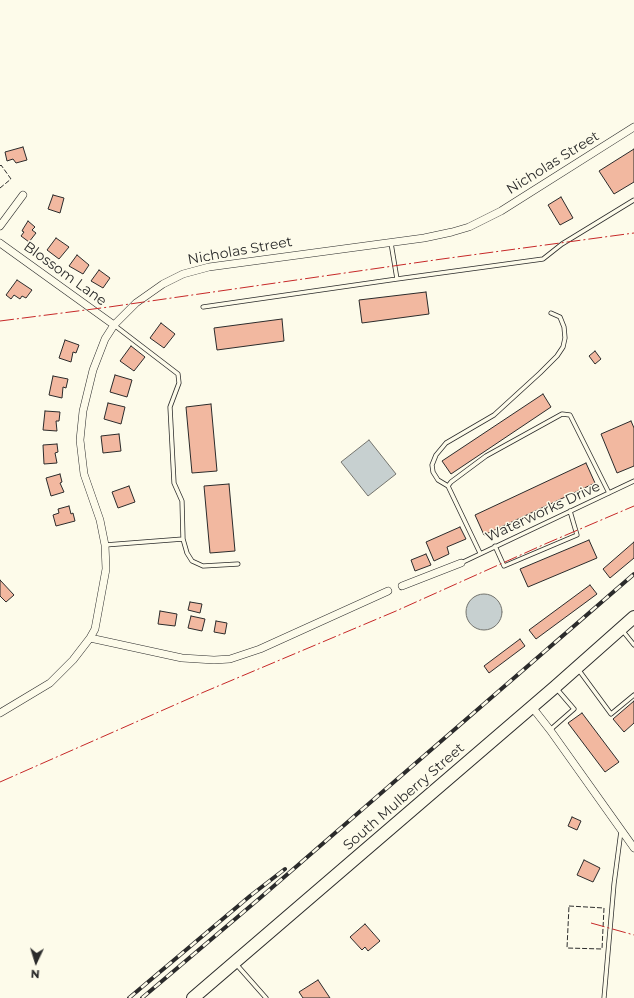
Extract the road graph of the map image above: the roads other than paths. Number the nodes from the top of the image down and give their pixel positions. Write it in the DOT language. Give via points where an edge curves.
graph roads {
  1 [pos="634,127"];
  2 [pos="23,195"];
  3 [pos="634,200"];
  4 [pos="0,226"];
  5 [pos="391,242"];
  6 [pos="0,243"];
  7 [pos="397,280"];
  8 [pos="203,307"];
  9 [pos="551,313"];
  10 [pos="114,325"];
  11 [pos="634,481"];
  12 [pos="448,486"];
  13 [pos="609,493"];
  14 [pos="570,511"];
  15 [pos="183,539"];
  16 [pos="105,545"];
  17 [pos="495,546"];
  18 [pos="480,553"];
  19 [pos="461,563"];
  20 [pos="238,564"];
  21 [pos="402,586"];
  22 [pos="388,591"];
  23 [pos="634,617"];
  24 [pos="621,629"];
  25 [pos="90,638"];
  26 [pos="634,645"];
  27 [pos="577,668"];
  28 [pos="556,687"];
  29 [pos="634,695"];
  30 [pos="532,707"];
  31 [pos="0,713"];
  32 [pos="548,727"];
  33 [pos="621,830"];
  34 [pos="634,848"];
  35 [pos="234,962"];
  36 [pos="193,998"];
  37 [pos="266,998"];
  38 [pos="604,998"];
  1 -- 5 [label="street, Nicholas Street" via="486,220 452,232"];
  2 -- 4 [label="street"];
  3 -- 7 [label="lane" via="562,244 543,259"];
  5 -- 7 [label="lane"];
  5 -- 10 [label="street, Nicholas Street" via="208,267 183,274 136,303"];
  6 -- 10 [label="street, Blossom Lane"];
  7 -- 8 [label="lane"];
  9 -- 12 [label="lane" via="560,316 564,327 566,338 563,347 540,373 494,415 446,443 436,455 432,465 433,472 438,480"];
  10 -- 15 [label="lane" via="178,374 179,382 170,407 174,483 182,501"];
  10 -- 16 [label="street, Nicholas Street" via="92,370 80,440 84,474 100,520"];
  11 -- 13 [label="lane, Waterworks Drive"];
  12 -- 13 [label="lane" via="486,456 562,414 570,415"];
  12 -- 18 [label="lane"];
  13 -- 14 [label="lane, Waterworks Drive"];
  14 -- 17 [label="lane, Waterworks Drive"];
  14 -- 17 [label="lane" via="577,535 504,566"];
  15 -- 16 [label="lane"];
  15 -- 20 [label="lane" via="192,562 203,566"];
  16 -- 25 [label="street, Nicholas Street" via="106,569 103,589 95,628"];
  17 -- 18 [label="lane, Waterworks Drive"];
  18 -- 19 [label="lane, Waterworks Drive"];
  19 -- 21 [label="street"];
  22 -- 25 [label="street" via="260,649 230,658 182,658"];
  23 -- 24 [label="main road, South Mulberry Street"];
  24 -- 26 [label="lane"];
  24 -- 27 [label="main road, South Mulberry Street"];
  25 -- 31 [label="street, Nicholas Street" via="50,683"];
  27 -- 28 [label="main road, South Mulberry Street"];
  27 -- 29 [label="lane" via="611,714"];
  28 -- 30 [label="main road, South Mulberry Street"];
  28 -- 32 [label="lane" via="574,709"];
  30 -- 32 [label="street"];
  30 -- 35 [label="main road, South Mulberry Street"];
  32 -- 33 [label="street"];
  33 -- 34 [label="street"];
  33 -- 38 [label="lane"];
  35 -- 36 [label="main road, South Mulberry Street"];
  35 -- 37 [label="lane"];
}
